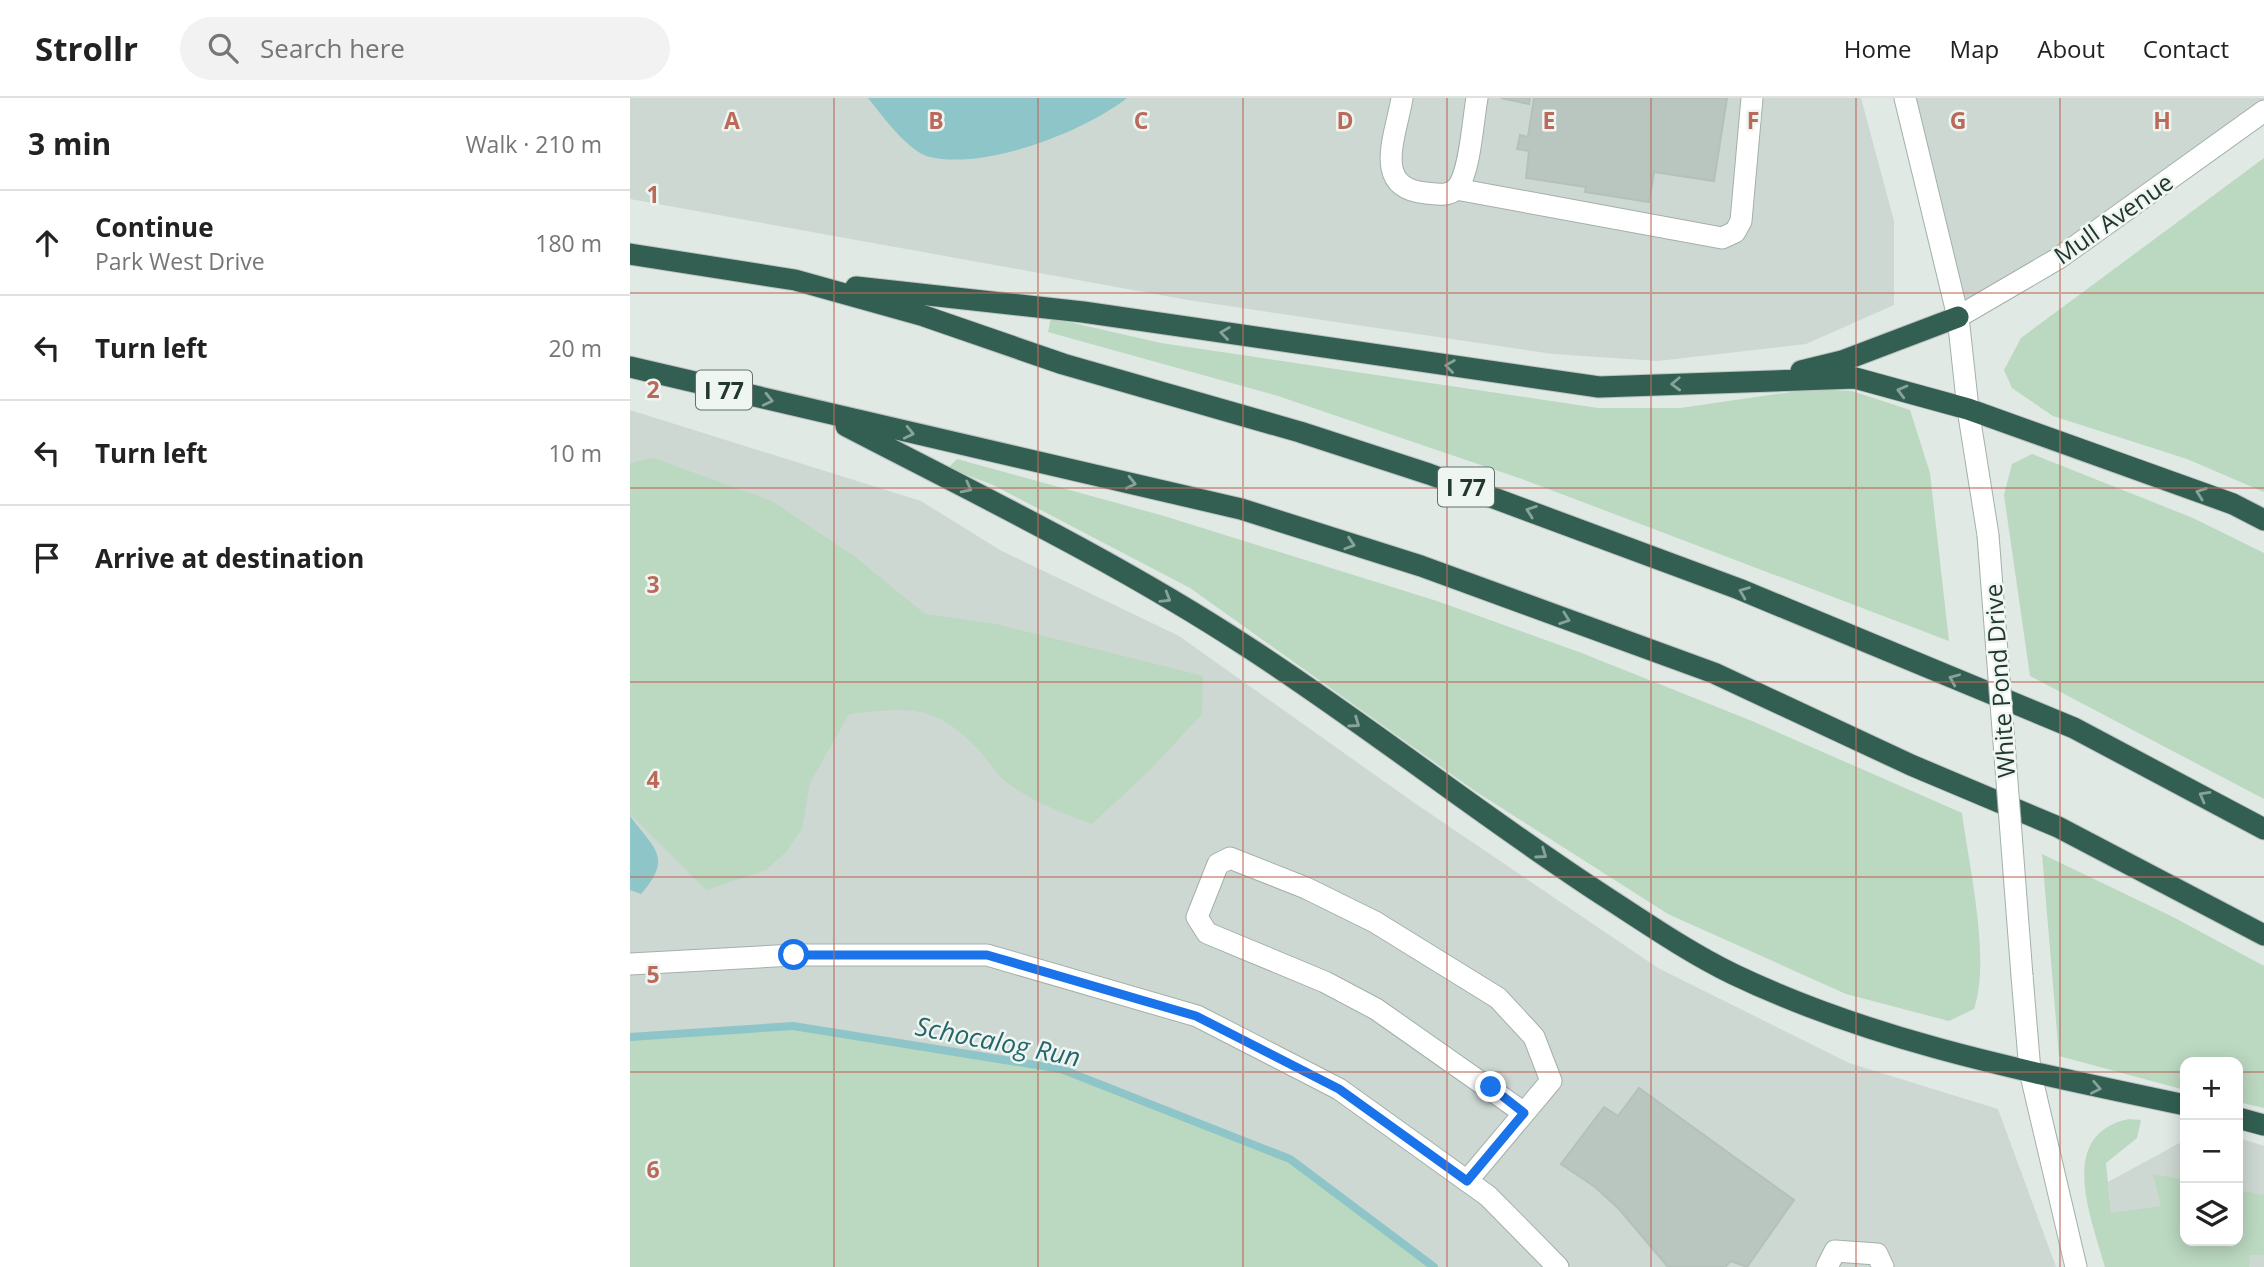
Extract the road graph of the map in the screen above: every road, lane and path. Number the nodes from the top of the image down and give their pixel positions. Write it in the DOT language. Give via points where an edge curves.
graph roads {
  1 [pos="1402,98"];
  2 [pos="1477,98"];
  3 [pos="1752,98"];
  4 [pos="1905,98"];
  5 [pos="2264,111"];
  6 [pos="1456,189"];
  7 [pos="630,254"];
  8 [pos="795,281"];
  9 [pos="1958,317"];
  10 [pos="630,368"];
  11 [pos="1763,381"];
  12 [pos="1968,409"];
  13 [pos="819,412"];
  14 [pos="2264,520"];
  15 [pos="2264,829"];
  16 [pos="2264,935"];
  17 [pos="630,964"];
  18 [pos="2030,1071"];
  19 [pos="2180,1104"];
  20 [pos="1524,1113"];
  21 [pos="2243,1119"];
  22 [pos="2264,1125"];
  23 [pos="1467,1181"];
  24 [pos="1558,1267"];
  25 [pos="1827,1267"];
  26 [pos="1883,1267"];
  27 [pos="2076,1267"];
  1 -- 6 [label="street" via="1390,168 1397,184 1409,192 1443,195"];
  2 -- 6 [label="street"];
  3 -- 6 [label="street" via="1741,221 1735,232 1722,238"];
  4 -- 9 [label="street, White Pond Drive"];
  5 -- 9 [label="street, Mull Avenue" via="2059,258"];
  7 -- 8 [label="highway, I 77"];
  11 -- 8 [label="highway, one-way" via="1599,387 1083,312"];
  15 -- 8 [label="highway, I 77, one-way" via="2074,728 1629,547 1300,432 1063,364 925,316"];
  9 -- 11 [label="highway" via="1842,361"];
  9 -- 12 [label="street, White Pond Drive"];
  10 -- 13 [label="highway, I 77, one-way"];
  12 -- 11 [label="highway, one-way" via="1855,379"];
  14 -- 12 [label="highway, one-way" via="2233,504"];
  12 -- 18 [label="street, White Pond Drive, bridge" via="1988,535"];
  13 -- 16 [label="highway, I 77, one-way" via="1241,509 1472,585 1714,673 2057,827"];
  13 -- 18 [label="highway, one-way" via="1085,549 1247,646 1582,881 1728,972 1849,1024"];
  17 -- 23 [label="street" via="794,955 987,955 1196,1016 1339,1089"];
  18 -- 19 [label="highway, one-way"];
  18 -- 27 [label="street, White Pond Drive"];
  20 -- 20 [label="street" via="1551,1081 1534,1037 1499,998 1375,922 1306,888 1230,858 1218,864 1197,916 1207,933 1325,982 1376,1009"];
  20 -- 23 [label="street"];
  21 -- 22 [label="highway"];
  23 -- 24 [label="street" via="1489,1196"];
  25 -- 26 [label="street" via="1835,1251 1877,1254"];
}
